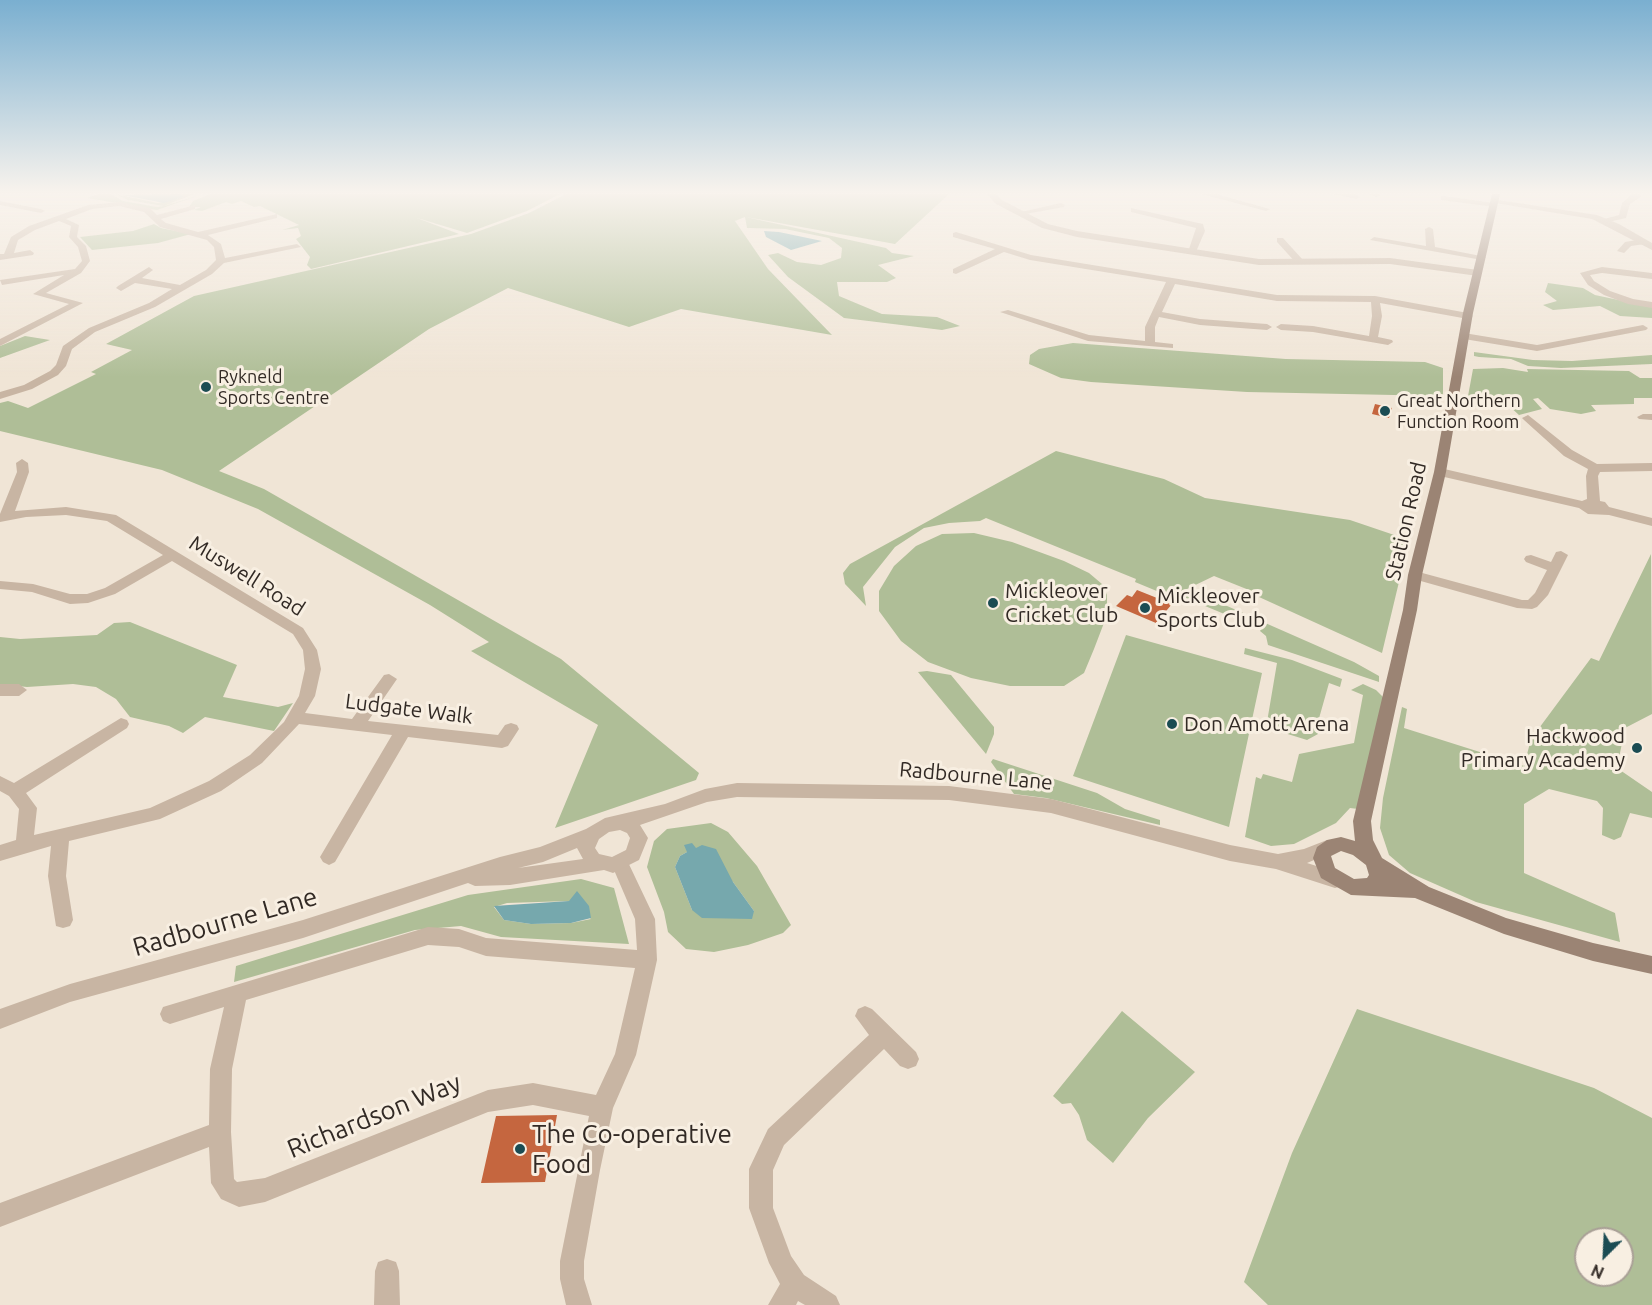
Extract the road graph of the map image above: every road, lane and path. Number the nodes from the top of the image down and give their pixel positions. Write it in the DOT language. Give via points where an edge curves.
graph roads {
  1 [pos="1462,254"];
  2 [pos="85,255"];
  3 [pos="219,255"];
  4 [pos="247,255"];
  5 [pos="302,255"];
  6 [pos="989,255"];
  7 [pos="1022,255"];
  8 [pos="1211,255"];
  9 [pos="1294,255"];
  10 [pos="1468,255"];
  11 [pos="1482,257"];
  12 [pos="304,258"];
  13 [pos="220,261"];
  14 [pos="1300,262"];
  15 [pos="149,270"];
  16 [pos="1456,270"];
  17 [pos="78,271"];
  18 [pos="956,271"];
  19 [pos="1478,273"];
  20 [pos="1652,276"];
  21 [pos="2,280"];
  22 [pos="135,280"];
  23 [pos="1172,280"];
  24 [pos="121,288"];
  25 [pos="181,288"];
  26 [pos="1375,299"];
  27 [pos="1652,305"];
  28 [pos="1005,312"];
  29 [pos="1156,314"];
  30 [pos="1468,316"];
  31 [pos="1243,325"];
  32 [pos="1267,327"];
  33 [pos="1281,327"];
  34 [pos="1643,328"];
  35 [pos="1464,336"];
  36 [pos="1247,339"];
  37 [pos="1373,340"];
  38 [pos="1388,342"];
  39 [pos="0,343"];
  40 [pos="1150,345"];
  41 [pos="1169,346"];
  42 [pos="0,396"];
  43 [pos="1528,417"];
  44 [pos="22,463"];
  45 [pos="1652,467"];
  46 [pos="1595,468"];
  47 [pos="1440,472"];
  48 [pos="1588,504"];
  49 [pos="3,517"];
  50 [pos="1652,522"];
  51 [pos="173,555"];
  52 [pos="1562,555"];
  53 [pos="1531,559"];
  54 [pos="1554,568"];
  55 [pos="1415,575"];
  56 [pos="0,585"];
  57 [pos="389,679"];
  58 [pos="0,690"];
  59 [pos="19,690"];
  60 [pos="295,718"];
  61 [pos="121,724"];
  62 [pos="356,725"];
  63 [pos="511,729"];
  64 [pos="403,731"];
  65 [pos="7,787"];
  66 [pos="668,810"];
  67 [pos="1362,820"];
  68 [pos="621,823"];
  69 [pos="592,834"];
  70 [pos="61,836"];
  71 [pos="639,843"];
  72 [pos="24,845"];
  73 [pos="1330,846"];
  74 [pos="0,854"];
  75 [pos="328,857"];
  76 [pos="1276,861"];
  77 [pos="1375,862"];
  78 [pos="610,863"];
  79 [pos="465,878"];
  80 [pos="1335,880"];
  81 [pos="1366,888"];
  82 [pos="1422,893"];
  83 [pos="63,920"];
  84 [pos="647,960"];
  85 [pos="1652,965"];
  86 [pos="237,994"];
  87 [pos="170,1014"];
  88 [pos="865,1016"];
  89 [pos="0,1019"];
  90 [pos="884,1035"];
  91 [pos="908,1059"];
  92 [pos="602,1107"];
  93 [pos="220,1132"];
  94 [pos="0,1215"];
  95 [pos="387,1271"];
  96 [pos="795,1284"];
  97 [pos="387,1305"];
  98 [pos="579,1305"];
  99 [pos="781,1305"];
  100 [pos="827,1305"];
  1 -- 16 [label="street"];
  2 -- 17 [label="street" via="84,265"];
  3 -- 13 [label="street"];
  4 -- 13 [label="street"];
  5 -- 12 [label="street"];
  6 -- 18 [label="street"];
  7 -- 23 [label="street"];
  8 -- 14 [label="street" via="1259,262"];
  9 -- 14 [label="street"];
  10 -- 11 [label="street"];
  11 -- 19 [label="main road, Station Road"];
  13 -- 25 [label="street"];
  14 -- 16 [label="street" via="1390,261"];
  15 -- 22 [label="street"];
  16 -- 19 [label="street"];
  17 -- 21 [label="street"];
  17 -- 39 [label="street" via="38,294 76,301 76,307"];
  19 -- 30 [label="main road, Station Road"];
  20 -- 27 [label="street" via="1634,278 1602,270 1584,272 1598,292"];
  22 -- 24 [label="street"];
  22 -- 25 [label="street"];
  23 -- 26 [label="street" via="1288,299"];
  23 -- 29 [label="street"];
  25 -- 42 [label="street" via="92,330 68,348 61,366 54,372 28,387"];
  26 -- 30 [label="street"];
  26 -- 37 [label="street"];
  28 -- 40 [label="street" via="1088,338"];
  29 -- 31 [label="street"];
  29 -- 40 [label="street" via="1150,327"];
  30 -- 35 [label="main road, Station Road"];
  31 -- 32 [label="street"];
  31 -- 36 [label="street"];
  33 -- 37 [label="street"];
  34 -- 35 [label="street" via="1537,348"];
  35 -- 47 [label="main road, Station Road"];
  37 -- 38 [label="street"];
  40 -- 41 [label="street"];
  43 -- 46 [label="street" via="1568,453"];
  44 -- 49 [label="street" via="23,472"];
  45 -- 46 [label="street"];
  46 -- 48 [label="street"];
  47 -- 48 [label="street"];
  47 -- 55 [label="main road, Station Road"];
  48 -- 50 [label="street" via="1595,512 1605,510"];
  49 -- 51 [label="street, Muswell Road" via="58,511 98,514"];
  51 -- 56 [label="street" via="110,591 88,598 70,599 33,588"];
  51 -- 60 [label="street, Muswell Road" via="304,638 313,669 307,696"];
  52 -- 54 [label="street"];
  53 -- 54 [label="street"];
  54 -- 55 [label="street" via="1541,595 1532,604 1522,605"];
  55 -- 67 [label="main road, Station Road"];
  57 -- 62 [label="street"];
  58 -- 59 [label="street"];
  60 -- 62 [label="street, Ludgate Walk"];
  60 -- 70 [label="street, Muswell Road" via="256,759 202,794 135,819"];
  61 -- 65 [label="street"];
  62 -- 64 [label="street, Ludgate Walk"];
  63 -- 64 [label="street, Ludgate Walk" via="502,742"];
  64 -- 75 [label="street"];
  65 -- 72 [label="street" via="28,807"];
  66 -- 68 [label="street, Radbourne Lane"];
  66 -- 71 [label="street, Radbourne Lane"];
  66 -- 76 [label="street, Radbourne Lane" via="705,795 754,789 949,794 1051,806 1230,853"];
  67 -- 73 [label="main road" via="1351,835"];
  67 -- 77 [label="main road, Station Road" via="1364,840"];
  68 -- 69 [label="street" via="605,825"];
  68 -- 71 [label="street" via="633,828"];
  69 -- 78 [label="street" via="586,848 593,860"];
  69 -- 79 [label="street, Radbourne Lane"];
  70 -- 72 [label="street, Muswell Road"];
  70 -- 83 [label="street" via="57,876"];
  71 -- 78 [label="street" via="633,855"];
  72 -- 74 [label="street, Muswell Road"];
  73 -- 76 [label="street, Radbourne Lane" via="1306,856"];
  73 -- 77 [label="main road" via="1350,845"];
  73 -- 80 [label="main road" via="1322,858"];
  76 -- 80 [label="street, Radbourne Lane"];
  77 -- 81 [label="main road" via="1377,882"];
  77 -- 82 [label="main road"];
  78 -- 79 [label="street, Radbourne Lane" via="510,877"];
  78 -- 84 [label="street" via="645,919"];
  79 -- 89 [label="street, Radbourne Lane" via="303,929 70,993"];
  80 -- 81 [label="main road"];
  81 -- 82 [label="main road"];
  82 -- 85 [label="main road" via="1540,937"];
  84 -- 86 [label="street" via="486,947 459,938 428,936"];
  84 -- 92 [label="street" via="625,1055"];
  86 -- 87 [label="street"];
  86 -- 93 [label="street, Richardson Way" via="221,1069"];
  88 -- 90 [label="street"];
  90 -- 91 [label="street"];
  90 -- 96 [label="street" via="776,1137 761,1170 761,1208 781,1263"];
  92 -- 93 [label="street, Richardson Way" via="533,1094 488,1101 265,1190 238,1195 223,1184"];
  92 -- 98 [label="street" via="572,1262"];
  93 -- 94 [label="street"];
  95 -- 97 [label="street"];
  96 -- 99 [label="street"];
  96 -- 100 [label="street"];
}
